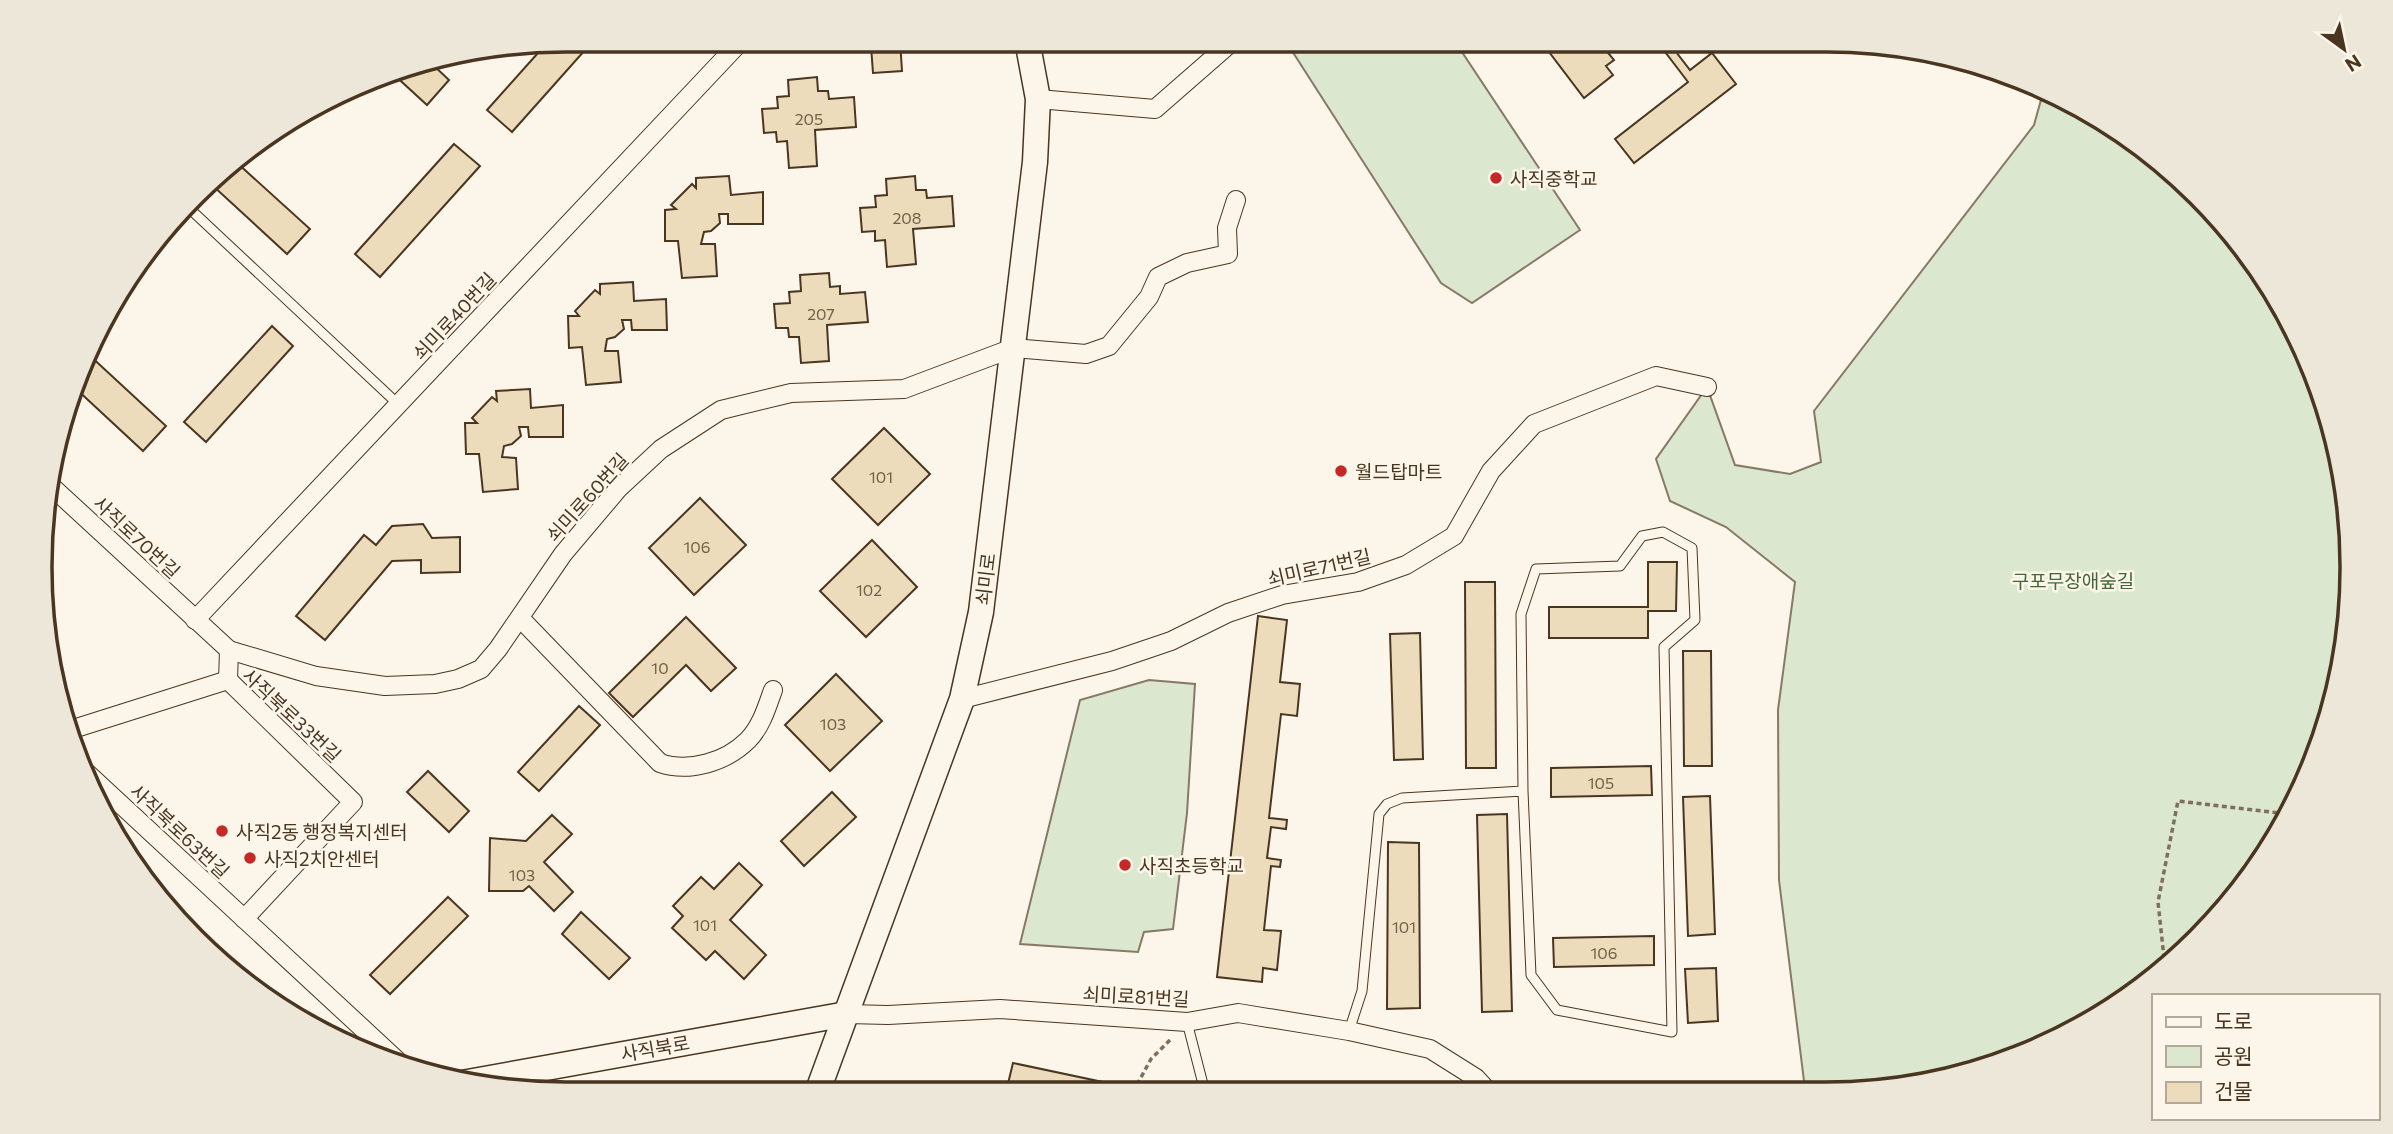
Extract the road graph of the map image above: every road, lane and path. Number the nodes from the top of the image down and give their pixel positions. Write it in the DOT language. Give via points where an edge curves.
graph roads {
  1 [pos="731,52"];
  2 [pos="1029,52"];
  3 [pos="1220,52"];
  4 [pos="1038,99"];
  5 [pos="1236,201"];
  6 [pos="194,213"];
  7 [pos="1013,348"];
  8 [pos="1707,387"];
  9 [pos="399,405"];
  10 [pos="58,493"];
  11 [pos="520,618"];
  12 [pos="195,620"];
  13 [pos="229,650"];
  14 [pos="228,680"];
  15 [pos="773,690"];
  16 [pos="962,699"];
  17 [pos="79,727"];
  18 [pos="103,788"];
  19 [pos="1523,791"];
  20 [pos="2278,813"];
  21 [pos="244,919"];
  22 [pos="2164,955"];
  23 [pos="847,1014"];
  24 [pos="1187,1022"];
  25 [pos="1349,1031"];
  26 [pos="381,1046"];
  27 [pos="498,1077"];
  28 [pos="821,1082"];
  29 [pos="1138,1082"];
  30 [pos="1203,1082"];
  31 [pos="1480,1082"];
  1 -- 9 [label="street, 쇠미로40번길"];
  2 -- 4 [label="main road, 쇠미로"];
  3 -- 4 [label="street" via="1155,109"];
  4 -- 7 [label="main road, 쇠미로"];
  5 -- 7 [label="street" via="1227,228 1228,254 1187,263 1158,277 1149,297 1109,346 1086,354"];
  6 -- 9 [label="lane"];
  7 -- 11 [label="street, 쇠미로60번길" via="904,389 791,393 721,410 661,449 618,489 563,554"];
  7 -- 16 [label="main road, 쇠미로" via="981,612"];
  8 -- 16 [label="street, 쇠미로71번길" via="1656,376 1534,424 1491,471 1454,536 1406,565 1358,582 1282,595 1112,661"];
  9 -- 12 [label="street, 쇠미로40번길"];
  10 -- 12 [label="street, 사직로70번길"];
  11 -- 13 [label="street, 쇠미로60번길" via="481,669 435,684 385,686 316,676"];
  11 -- 15 [label="street" via="660,763 675,769 712,761 749,740"];
  12 -- 13 [label="street, 사직로70번길"];
  13 -- 14 [label="street"];
  14 -- 17 [label="street, 사직북로33번길"];
  14 -- 21 [label="street, 사직북로33번길" via="353,802"];
  16 -- 23 [label="main road, 쇠미로"];
  18 -- 21 [label="street, 사직북로63번길"];
  19 -- 19 [label="lane" via="1521,614 1536,569 1620,566 1642,536 1663,532 1692,548 1695,620 1664,647 1672,1032 1557,1010 1531,975"];
  19 -- 25 [label="lane" via="1402,797 1379,814 1362,991"];
  20 -- 22 [label="path" via="2178,802 2158,902"];
  21 -- 26 [label="street, 사직북로63번길"];
  23 -- 24 [label="street, 쇠미로81번길" via="1000,1009"];
  23 -- 27 [label="main road, 사직북로"];
  23 -- 28 [label="main road, 쇠미로"];
  24 -- 25 [label="street, 쇠미로81번길" via="1238,1013"];
  24 -- 29 [label="path" via="1151,1059"];
  24 -- 30 [label="lane"];
  25 -- 31 [label="street, 쇠미로81번길" via="1430,1049"];
}
